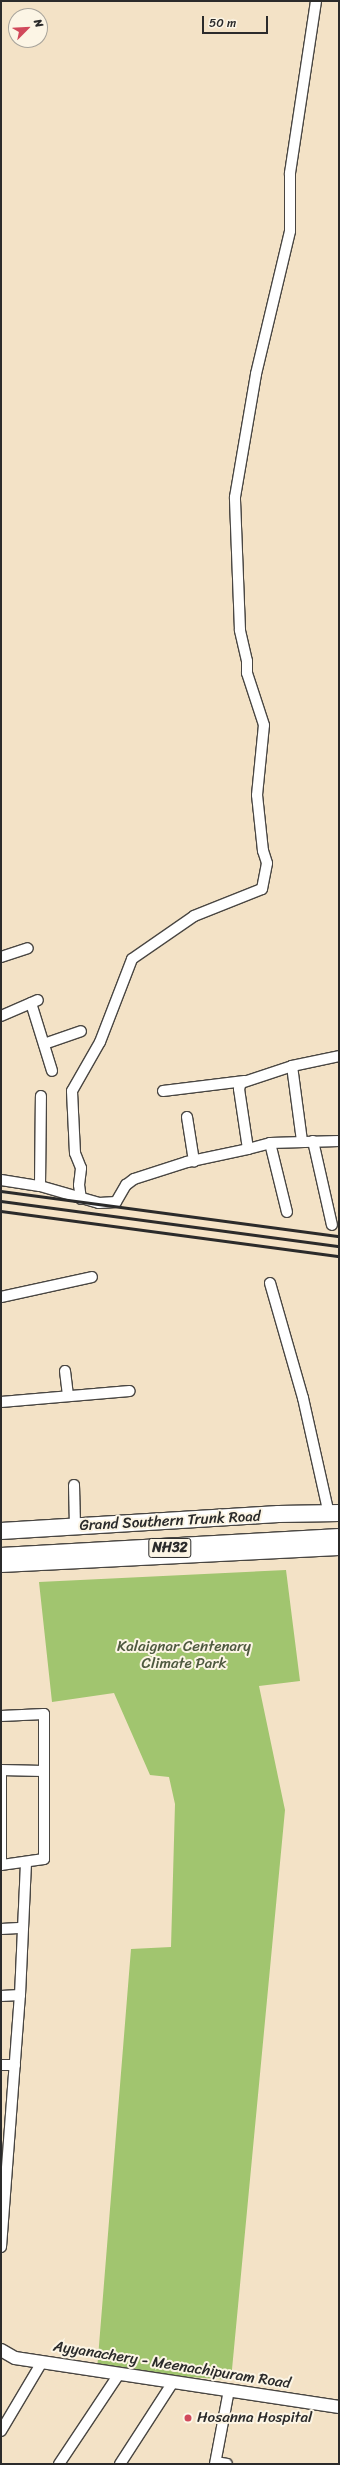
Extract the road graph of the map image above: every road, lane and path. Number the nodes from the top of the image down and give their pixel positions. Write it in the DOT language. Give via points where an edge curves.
graph roads {
  1 [pos="316,1"];
  2 [pos="28,948"];
  3 [pos="1,957"];
  4 [pos="1,1016"];
  5 [pos="81,1031"];
  6 [pos="44,1044"];
  7 [pos="339,1056"];
  8 [pos="292,1066"];
  9 [pos="52,1071"];
  10 [pos="244,1081"];
  11 [pos="163,1091"];
  12 [pos="41,1096"];
  13 [pos="187,1117"];
  14 [pos="302,1141"];
  15 [pos="313,1141"];
  16 [pos="339,1141"];
  17 [pos="270,1143"];
  18 [pos="248,1149"];
  19 [pos="194,1161"];
  20 [pos="1,1180"];
  21 [pos="40,1186"];
  22 [pos="81,1199"];
  23 [pos="287,1212"];
  24 [pos="332,1225"];
  25 [pos="92,1277"];
  26 [pos="270,1283"];
  27 [pos="1,1297"];
  28 [pos="65,1371"];
  29 [pos="130,1391"];
  30 [pos="68,1396"];
  31 [pos="1,1402"];
  32 [pos="74,1485"];
  33 [pos="334,1513"];
  34 [pos="75,1526"];
  35 [pos="1,1531"];
  36 [pos="339,1537"];
  37 [pos="339,1549"];
  38 [pos="1,1556"];
  39 [pos="1,1566"];
  40 [pos="1,1716"];
  41 [pos="43,1771"];
  42 [pos="26,1862"];
  43 [pos="1,1865"];
  44 [pos="23,1928"];
  45 [pos="1,1929"];
  46 [pos="1,1996"];
  47 [pos="20,1996"];
  48 [pos="1,2064"];
  49 [pos="16,2065"];
  50 [pos="6,2113"];
  51 [pos="5,2142"];
  52 [pos="1,2247"];
  53 [pos="1,2350"];
  54 [pos="42,2362"];
  55 [pos="119,2374"];
  56 [pos="174,2382"];
  57 [pos="229,2390"];
  58 [pos="339,2407"];
  59 [pos="1,2431"];
  60 [pos="215,2463"];
  61 [pos="58,2464"];
  62 [pos="120,2464"];
  63 [pos="227,2464"];
  1 -- 22 [label="street" via="290,173 290,231 256,374 235,497 240,630 247,673 264,725 257,795 263,852 267,863 262,889 194,916 132,960 100,1042 72,1091 75,1153 81,1168"];
  2 -- 3 [label="street"];
  4 -- 6 [label="street" via="34,1001"];
  5 -- 6 [label="street"];
  6 -- 9 [label="street"];
  7 -- 8 [label="street"];
  8 -- 10 [label="street"];
  8 -- 14 [label="street"];
  10 -- 11 [label="street"];
  10 -- 18 [label="street" via="238,1089"];
  12 -- 21 [label="street"];
  13 -- 19 [label="street"];
  14 -- 15 [label="street"];
  14 -- 17 [label="street"];
  15 -- 16 [label="street"];
  15 -- 24 [label="street"];
  17 -- 18 [label="street"];
  17 -- 23 [label="street"];
  18 -- 19 [label="street"];
  19 -- 22 [label="street" via="134,1180 126,1185 116,1202 99,1203"];
  20 -- 21 [label="street"];
  21 -- 22 [label="street"];
  25 -- 27 [label="street"];
  26 -- 33 [label="street"];
  28 -- 30 [label="street"];
  29 -- 30 [label="street"];
  30 -- 31 [label="street"];
  32 -- 34 [label="street"];
  33 -- 34 [label="highway, Grand Southern Trunk Road / NH32"];
  34 -- 35 [label="highway, Grand Southern Trunk Road / NH32"];
  36 -- 38 [label="highway, Grand Southern Trunk Road / NH32"];
  37 -- 39 [label="street"];
  40 -- 41 [label="street" via="44,1714"];
  41 -- 42 [label="street" via="44,1859"];
  41 -- 43 [label="street" via="1,1770"];
  42 -- 43 [label="street"];
  42 -- 44 [label="street"];
  44 -- 45 [label="street"];
  44 -- 47 [label="street"];
  46 -- 47 [label="street"];
  47 -- 49 [label="street"];
  48 -- 49 [label="street"];
  49 -- 50 [label="street"];
  50 -- 51 [label="street"];
  51 -- 52 [label="street"];
  53 -- 54 [label="street, Ayyanachery - Meenachipuram Road" via="15,2358"];
  54 -- 55 [label="street, Ayyanachery - Meenachipuram Road"];
  54 -- 59 [label="street"];
  55 -- 56 [label="street, Ayyanachery - Meenachipuram Road"];
  55 -- 61 [label="street"];
  56 -- 57 [label="street, Ayyanachery - Meenachipuram Road"];
  56 -- 62 [label="street"];
  57 -- 58 [label="street, Ayyanachery - Meenachipuram Road"];
  57 -- 60 [label="street"];
  60 -- 63 [label="street"];
}
